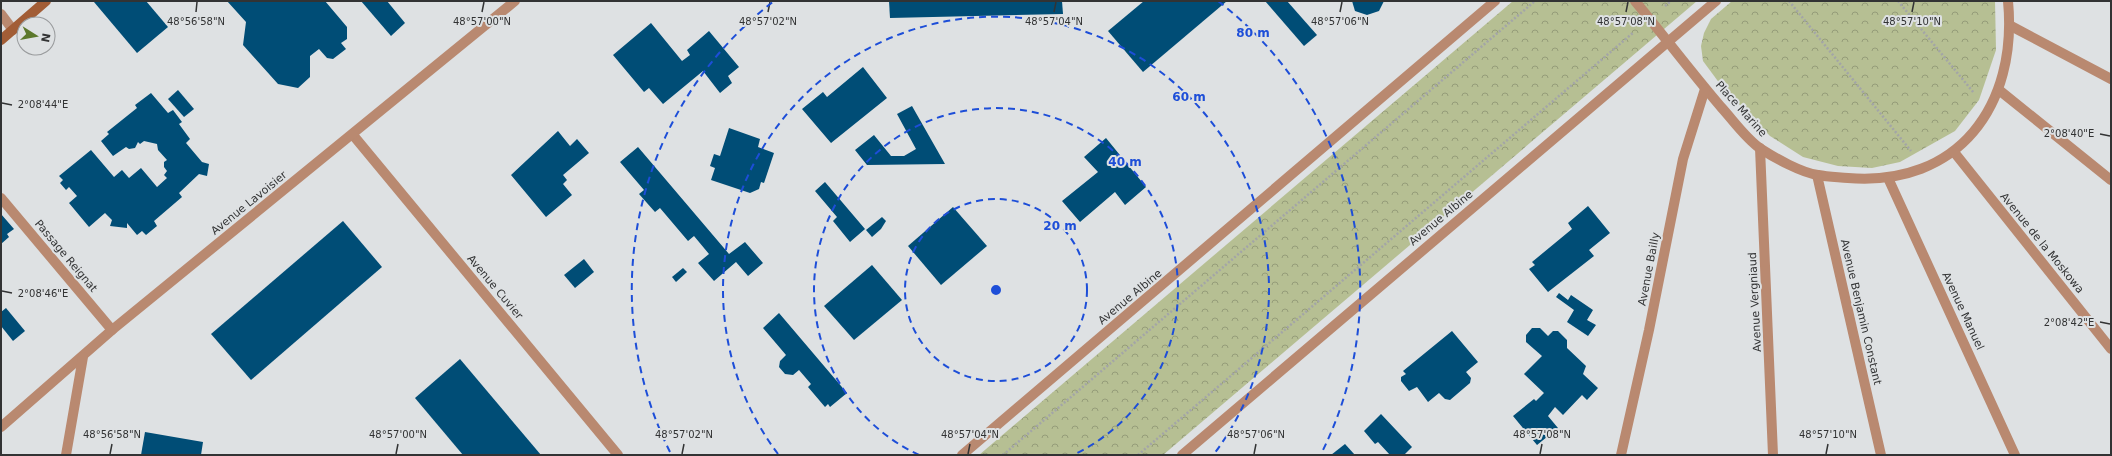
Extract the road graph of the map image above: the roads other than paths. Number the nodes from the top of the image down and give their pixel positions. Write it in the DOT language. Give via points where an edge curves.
graph roads {
  1 [pos="46,1"];
  2 [pos="515,1"];
  3 [pos="1495,1"];
  4 [pos="1635,1"];
  5 [pos="1716,1"];
  6 [pos="2008,1"];
  7 [pos="1,14"];
  8 [pos="2011,26"];
  9 [pos="13,30"];
  10 [pos="1,40"];
  11 [pos="1668,42"];
  12 [pos="2111,79"];
  13 [pos="1705,89"];
  14 [pos="1999,90"];
  15 [pos="353,135"];
  16 [pos="1760,148"];
  17 [pos="1954,152"];
  18 [pos="1817,175"];
  19 [pos="1888,178"];
  20 [pos="2111,180"];
  21 [pos="1,198"];
  22 [pos="112,330"];
  23 [pos="2111,349"];
  24 [pos="83,357"];
  25 [pos="1,427"];
  26 [pos="66,455"];
  27 [pos="618,455"];
  28 [pos="962,455"];
  29 [pos="1182,455"];
  30 [pos="1620,455"];
  31 [pos="1773,455"];
  32 [pos="1881,455"];
  33 [pos="2015,455"];
  1 -- 9 [label="street"];
  2 -- 15 [label="street, Avenue Lavoisier"];
  3 -- 28 [label="street, Avenue Albine"];
  4 -- 11 [label="street, Place Marine"];
  5 -- 11 [label="street, Avenue Albine"];
  6 -- 8 [label="street, Place Marine"];
  7 -- 9 [label="street"];
  8 -- 12 [label="street"];
  8 -- 14 [label="street, Place Marine"];
  9 -- 10 [label="street"];
  11 -- 13 [label="street, Place Marine"];
  11 -- 29 [label="street, Avenue Albine"];
  13 -- 16 [label="street, Place Marine"];
  13 -- 30 [label="street, Avenue Bailly" via="1682,159 1649,330"];
  14 -- 17 [label="street, Place Marine" via="1981,124"];
  14 -- 20 [label="street"];
  15 -- 22 [label="street, Avenue Lavoisier"];
  15 -- 27 [label="street, Avenue Cuvier"];
  16 -- 18 [label="street, Place Marine"];
  16 -- 31 [label="street, Avenue Vergniaud"];
  17 -- 19 [label="street, Place Marine" via="1925,168"];
  17 -- 23 [label="street, Avenue de la Moskowa"];
  18 -- 19 [label="street, Place Marine" via="1860,179"];
  18 -- 32 [label="street, Avenue Benjamin Constant"];
  19 -- 33 [label="street, Avenue Manuel"];
  21 -- 22 [label="street, Passage Reignat"];
  22 -- 24 [label="street, Avenue Lavoisier"];
  24 -- 25 [label="street, Avenue Lavoisier"];
  24 -- 26 [label="street"];
}
